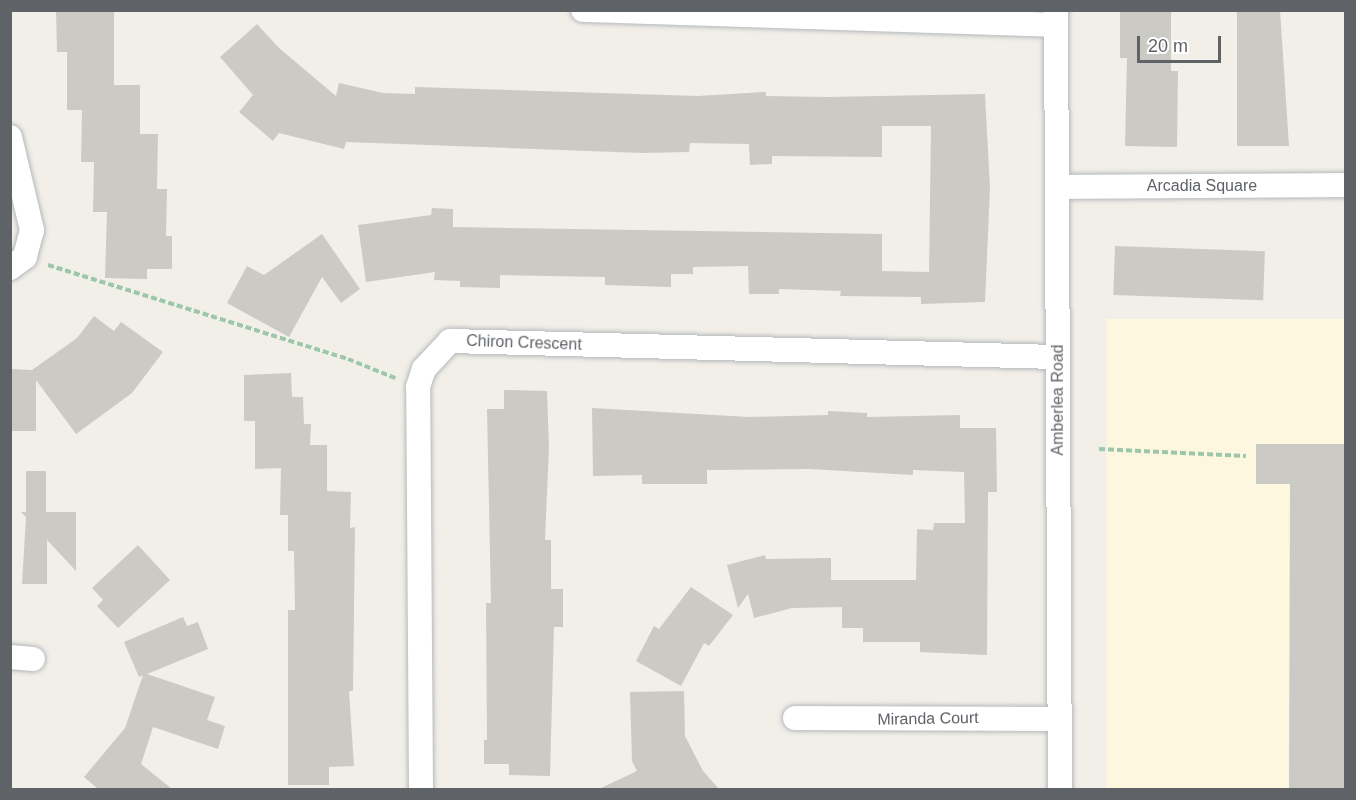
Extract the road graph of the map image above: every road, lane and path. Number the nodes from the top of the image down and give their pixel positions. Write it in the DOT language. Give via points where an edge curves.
graph roads {
  1 [pos="583,10"];
  2 [pos="692,11"];
  3 [pos="1056,18"];
  4 [pos="10,137"];
  5 [pos="1346,185"];
  6 [pos="1058,187"];
  7 [pos="18,263"];
  8 [pos="1057,357"];
  9 [pos="418,387"];
  10 [pos="1100,448"];
  11 [pos="1246,456"];
  12 [pos="795,718"];
  13 [pos="1060,719"];
  14 [pos="421,789"];
  15 [pos="1060,789"];
  1 -- 2 [label="street"];
  2 -- 3 [label="street"];
  3 -- 6 [label="street, Amberlea Road"];
  4 -- 7 [label="street" via="32,230"];
  5 -- 6 [label="street, Arcadia Square"];
  6 -- 8 [label="street, Amberlea Road"];
  7 -- 9 [label="path" via="348,359"];
  8 -- 9 [label="street, Chiron Crescent" via="450,341 424,369"];
  8 -- 13 [label="street, Amberlea Road"];
  9 -- 14 [label="street, Chiron Crescent"];
  10 -- 11 [label="path"];
  12 -- 13 [label="street, Miranda Court"];
  13 -- 15 [label="street, Amberlea Road"];
}
